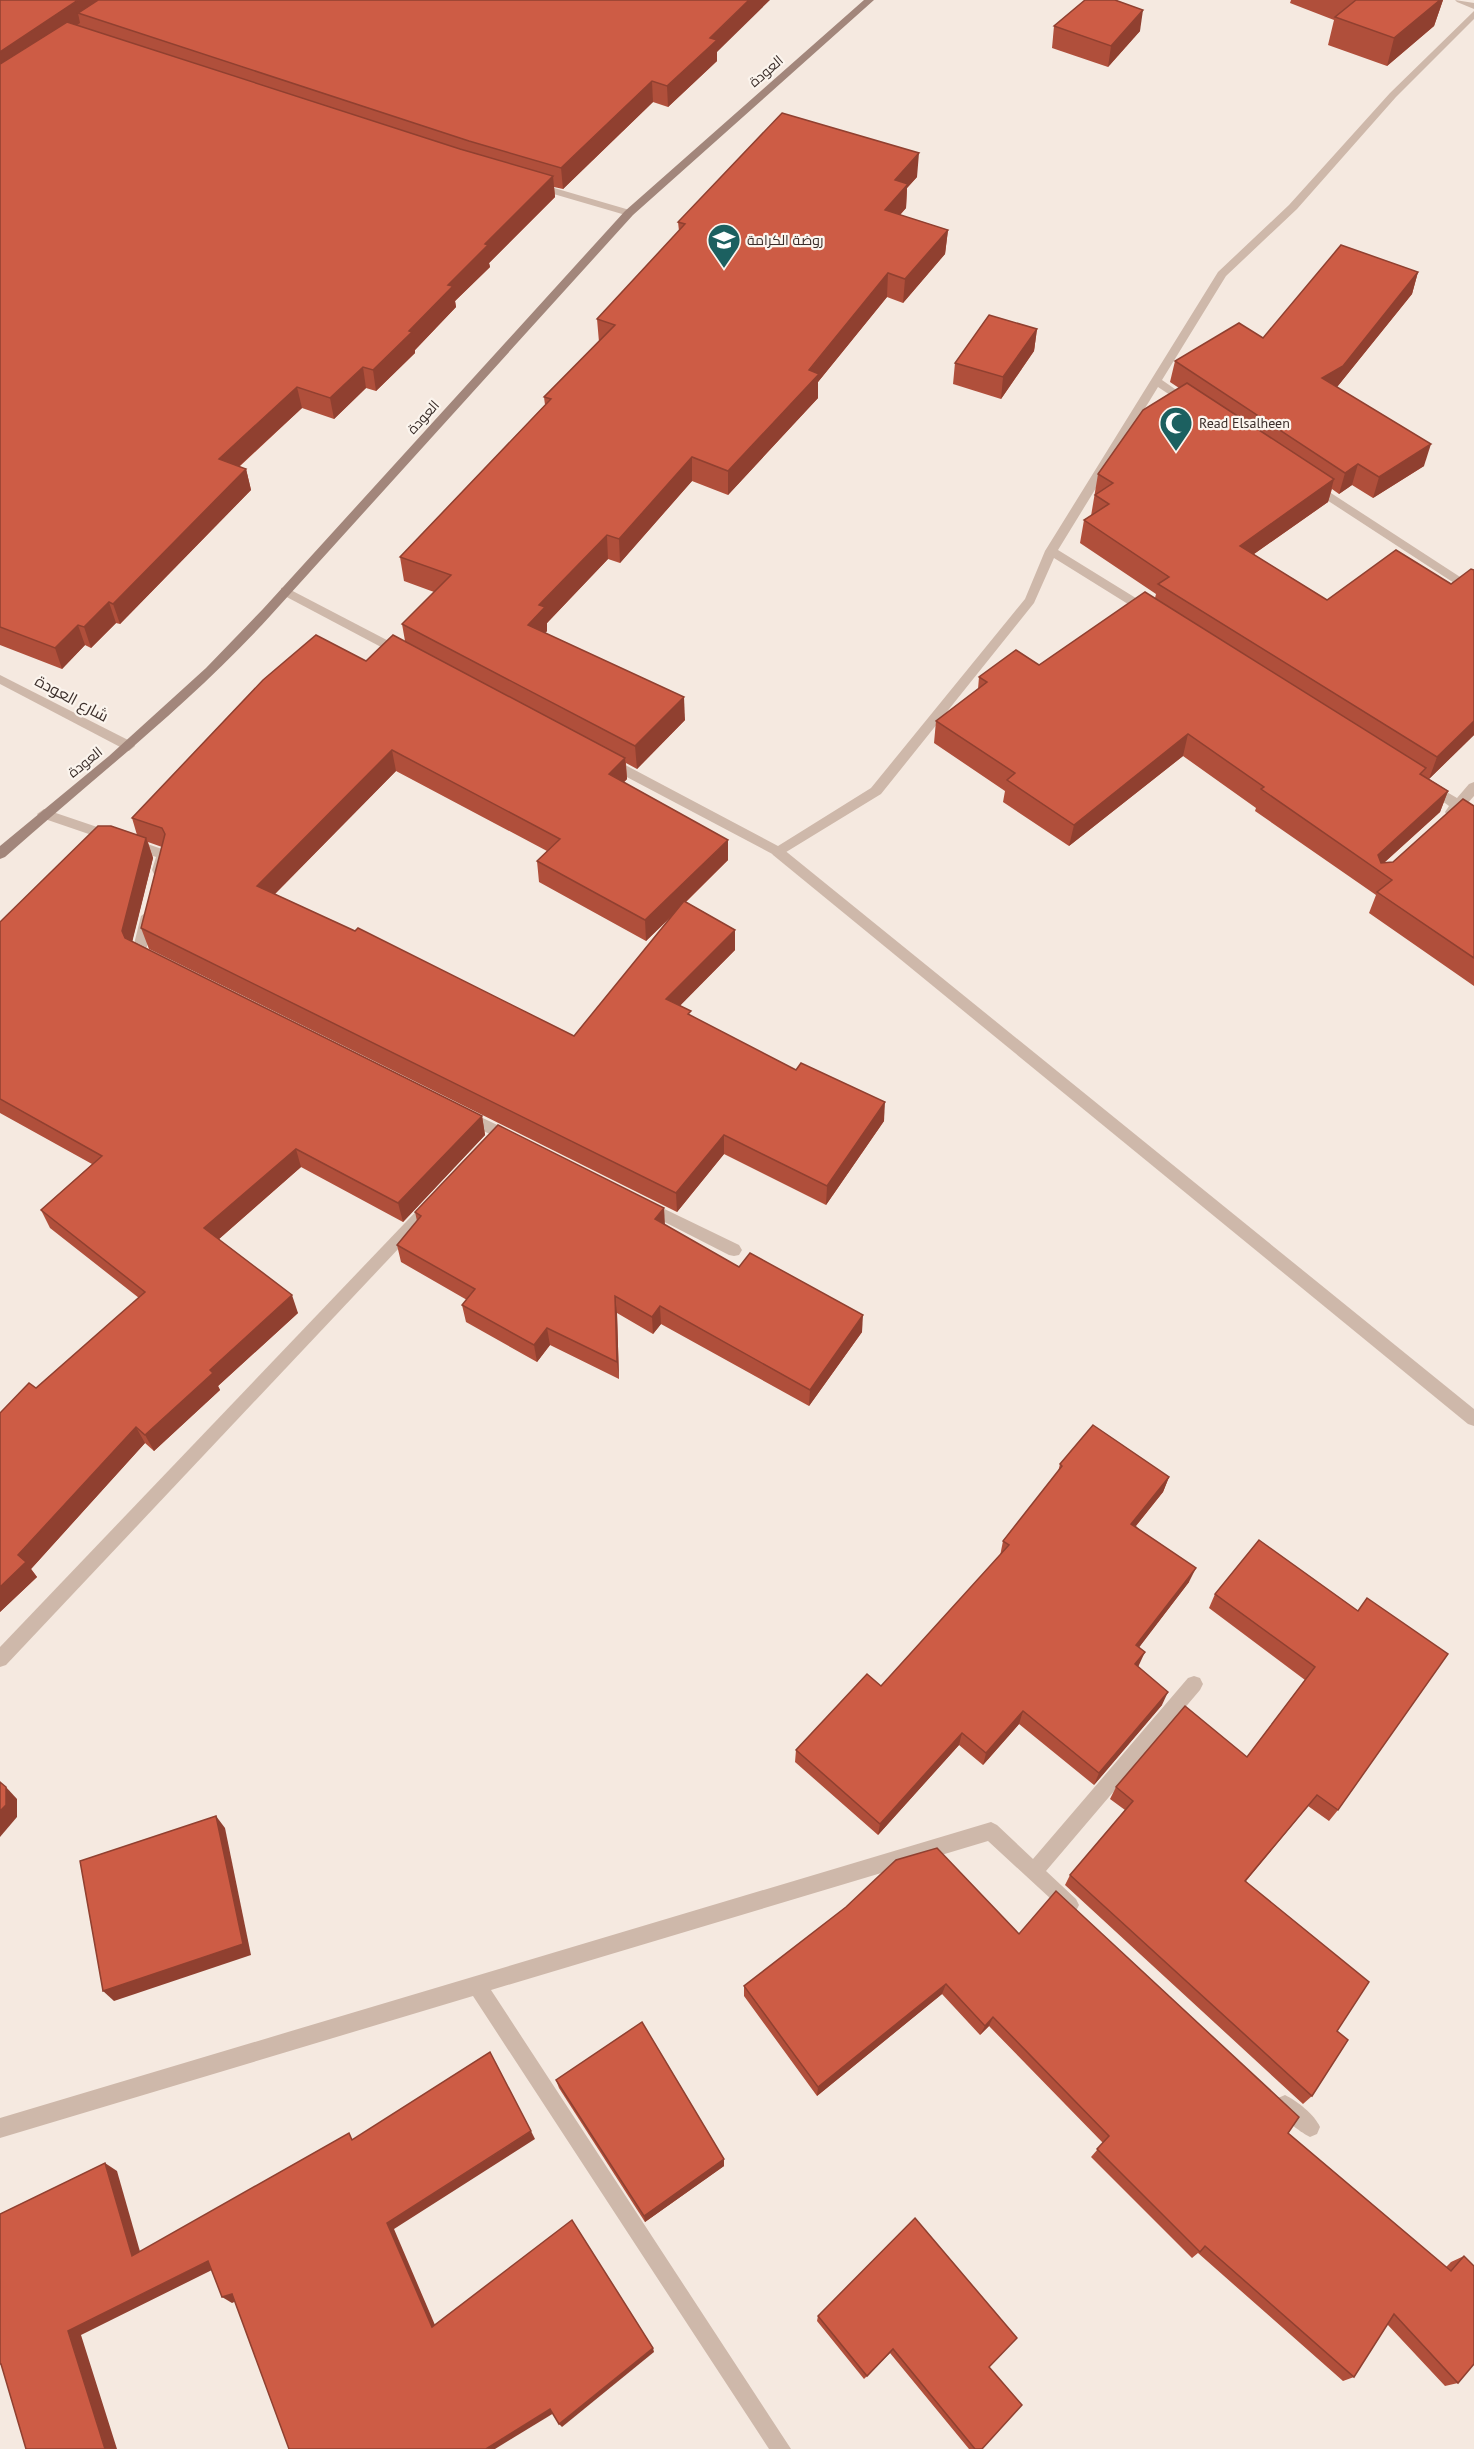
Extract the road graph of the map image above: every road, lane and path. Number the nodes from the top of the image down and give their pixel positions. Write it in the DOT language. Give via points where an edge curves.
graph roads {
  1 [pos="869,0"];
  2 [pos="1460,0"];
  3 [pos="1474,6"];
  4 [pos="1474,14"];
  5 [pos="521,182"];
  6 [pos="629,213"];
  7 [pos="1157,382"];
  8 [pos="1196,408"];
  9 [pos="1305,480"];
  10 [pos="1052,551"];
  11 [pos="285,591"];
  12 [pos="1474,592"];
  13 [pos="1161,619"];
  14 [pos="411,658"];
  15 [pos="0,679"];
  16 [pos="129,746"];
  17 [pos="600,758"];
  18 [pos="1419,780"];
  19 [pos="1474,787"];
  20 [pos="1459,805"];
  21 [pos="44,813"];
  22 [pos="1474,816"];
  23 [pos="1443,820"];
  24 [pos="778,852"];
  25 [pos="0,854"];
  26 [pos="160,963"];
  27 [pos="457,1111"];
  28 [pos="521,1143"];
  29 [pos="442,1193"];
  30 [pos="638,1202"];
  31 [pos="734,1250"];
  32 [pos="1474,1419"];
  33 [pos="0,1659"];
  34 [pos="1194,1684"];
  35 [pos="1035,1872"];
  36 [pos="1086,1920"];
  37 [pos="477,1985"];
  38 [pos="1275,2095"];
  39 [pos="1310,2127"];
  40 [pos="0,2128"];
  41 [pos="781,2449"];
  1 -- 6 [label="main road, العودة"];
  2 -- 3 [label="street"];
  4 -- 7 [label="street" via="1393,94 1293,207 1222,274"];
  5 -- 6 [label="street"];
  6 -- 11 [label="main road, العودة"];
  7 -- 8 [label="street"];
  7 -- 10 [label="street"];
  9 -- 12 [label="street"];
  10 -- 13 [label="street"];
  10 -- 24 [label="street" via="1029,600 876,791"];
  11 -- 14 [label="street"];
  11 -- 16 [label="main road, العودة" via="252,630"];
  15 -- 16 [label="street, شارع العودة"];
  16 -- 21 [label="main road, العودة"];
  17 -- 24 [label="street"];
  18 -- 20 [label="street"];
  19 -- 20 [label="street"];
  20 -- 22 [label="street"];
  20 -- 23 [label="street"];
  21 -- 25 [label="main road, العودة"];
  21 -- 26 [label="street" via="163,854 139,952"];
  24 -- 32 [label="street"];
  27 -- 28 [label="street" via="495,1137"];
  29 -- 33 [label="street"];
  30 -- 31 [label="street"];
  34 -- 35 [label="street"];
  35 -- 36 [label="street"];
  35 -- 37 [label="street" via="991,1831"];
  37 -- 40 [label="street"];
  37 -- 41 [label="street"];
  38 -- 39 [label="street"];
}
